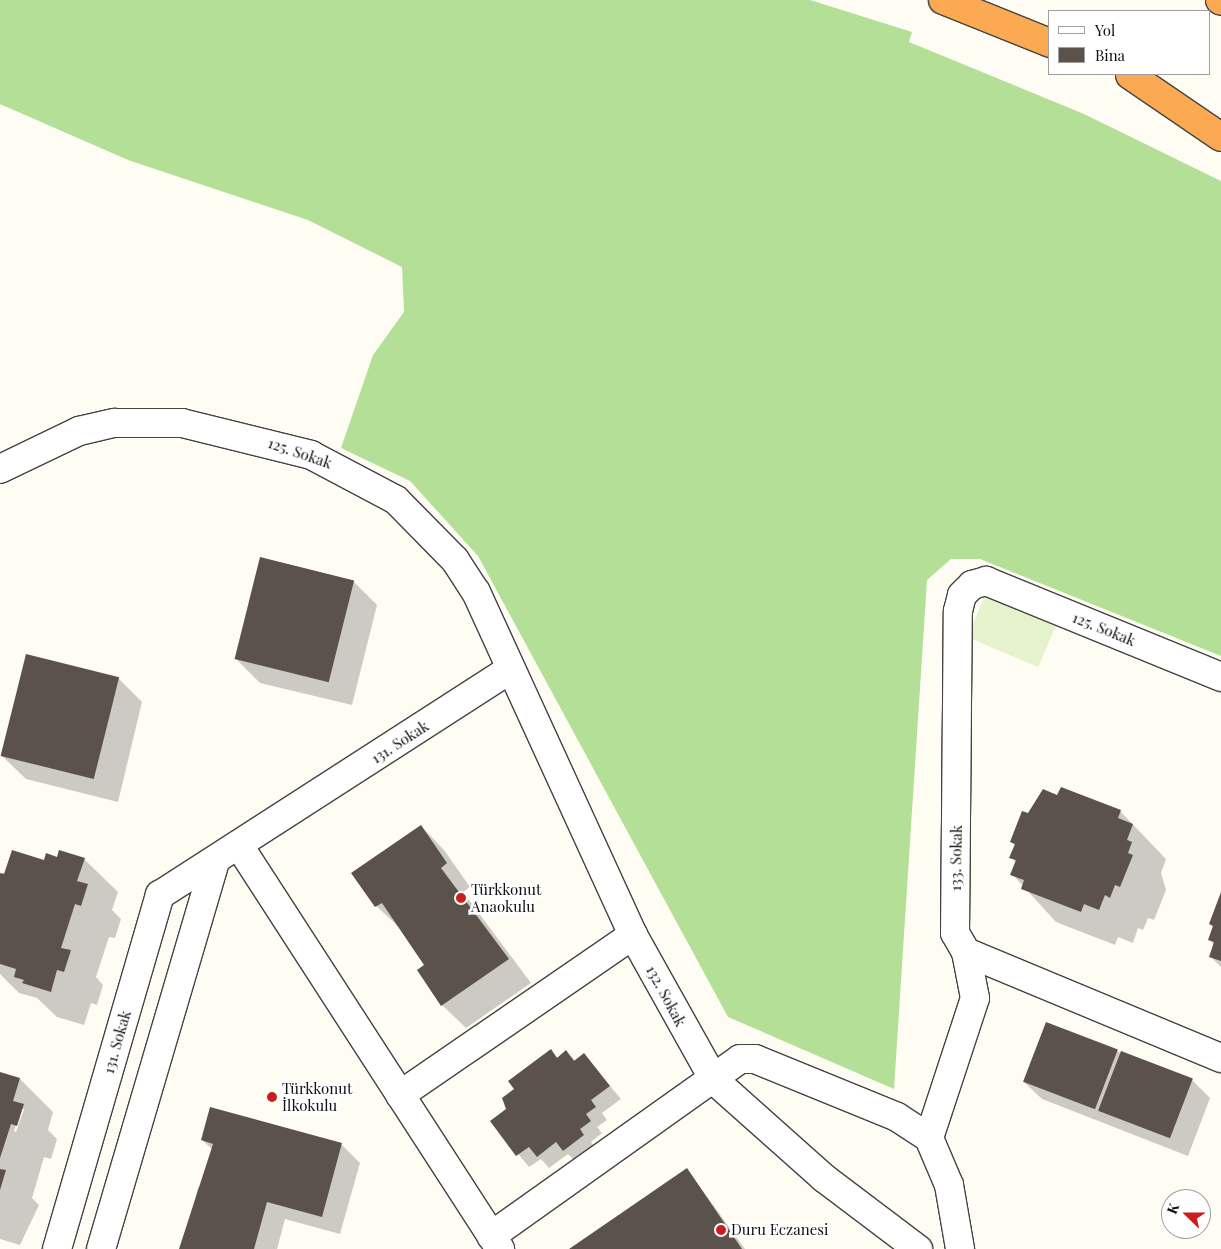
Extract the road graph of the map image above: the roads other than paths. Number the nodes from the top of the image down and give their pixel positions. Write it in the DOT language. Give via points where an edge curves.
graph roads {
  1 [pos="943,0"];
  2 [pos="1048,42"];
  3 [pos="1130,75"];
  4 [pos="1131,75"];
  5 [pos="1221,116"];
  6 [pos="1221,137"];
  7 [pos="0,469"];
  8 [pos="986,581"];
  9 [pos="511,669"];
  10 [pos="1221,677"];
  11 [pos="240,847"];
  12 [pos="214,864"];
  13 [pos="633,935"];
  14 [pos="966,952"];
  15 [pos="1221,1058"];
  16 [pos="714,1080"];
  17 [pos="400,1095"];
  18 [pos="930,1138"];
  19 [pos="496,1242"];
  20 [pos="58,1249"];
  21 [pos="100,1249"];
  22 [pos="918,1249"];
  23 [pos="960,1249"];
  1 -- 2 [label="highway"];
  3 -- 6 [label="highway"];
  4 -- 5 [label="highway"];
  7 -- 9 [label="street, 125. Sokak" via="79,431 150,421 218,428 312,455 369,482 428,529 476,592"];
  8 -- 10 [label="street, 125. Sokak"];
  8 -- 14 [label="street, 133. Sokak" via="972,585 962,595 958,611 955,933"];
  9 -- 11 [label="street, 131. Sokak"];
  9 -- 13 [label="street, 132. Sokak"];
  11 -- 12 [label="street, 131. Sokak"];
  11 -- 17 [label="street"];
  12 -- 20 [label="street, 131. Sokak" via="160,895"];
  12 -- 21 [label="street"];
  13 -- 16 [label="street, 132. Sokak"];
  13 -- 17 [label="street"];
  14 -- 15 [label="street"];
  14 -- 18 [label="street, 133. Sokak" via="975,998"];
  16 -- 18 [label="street" via="729,1063 754,1059 896,1117"];
  16 -- 19 [label="street"];
  16 -- 22 [label="street, 132. Sokak" via="824,1178"];
  17 -- 19 [label="street"];
  18 -- 23 [label="street" via="949,1185"];
}
